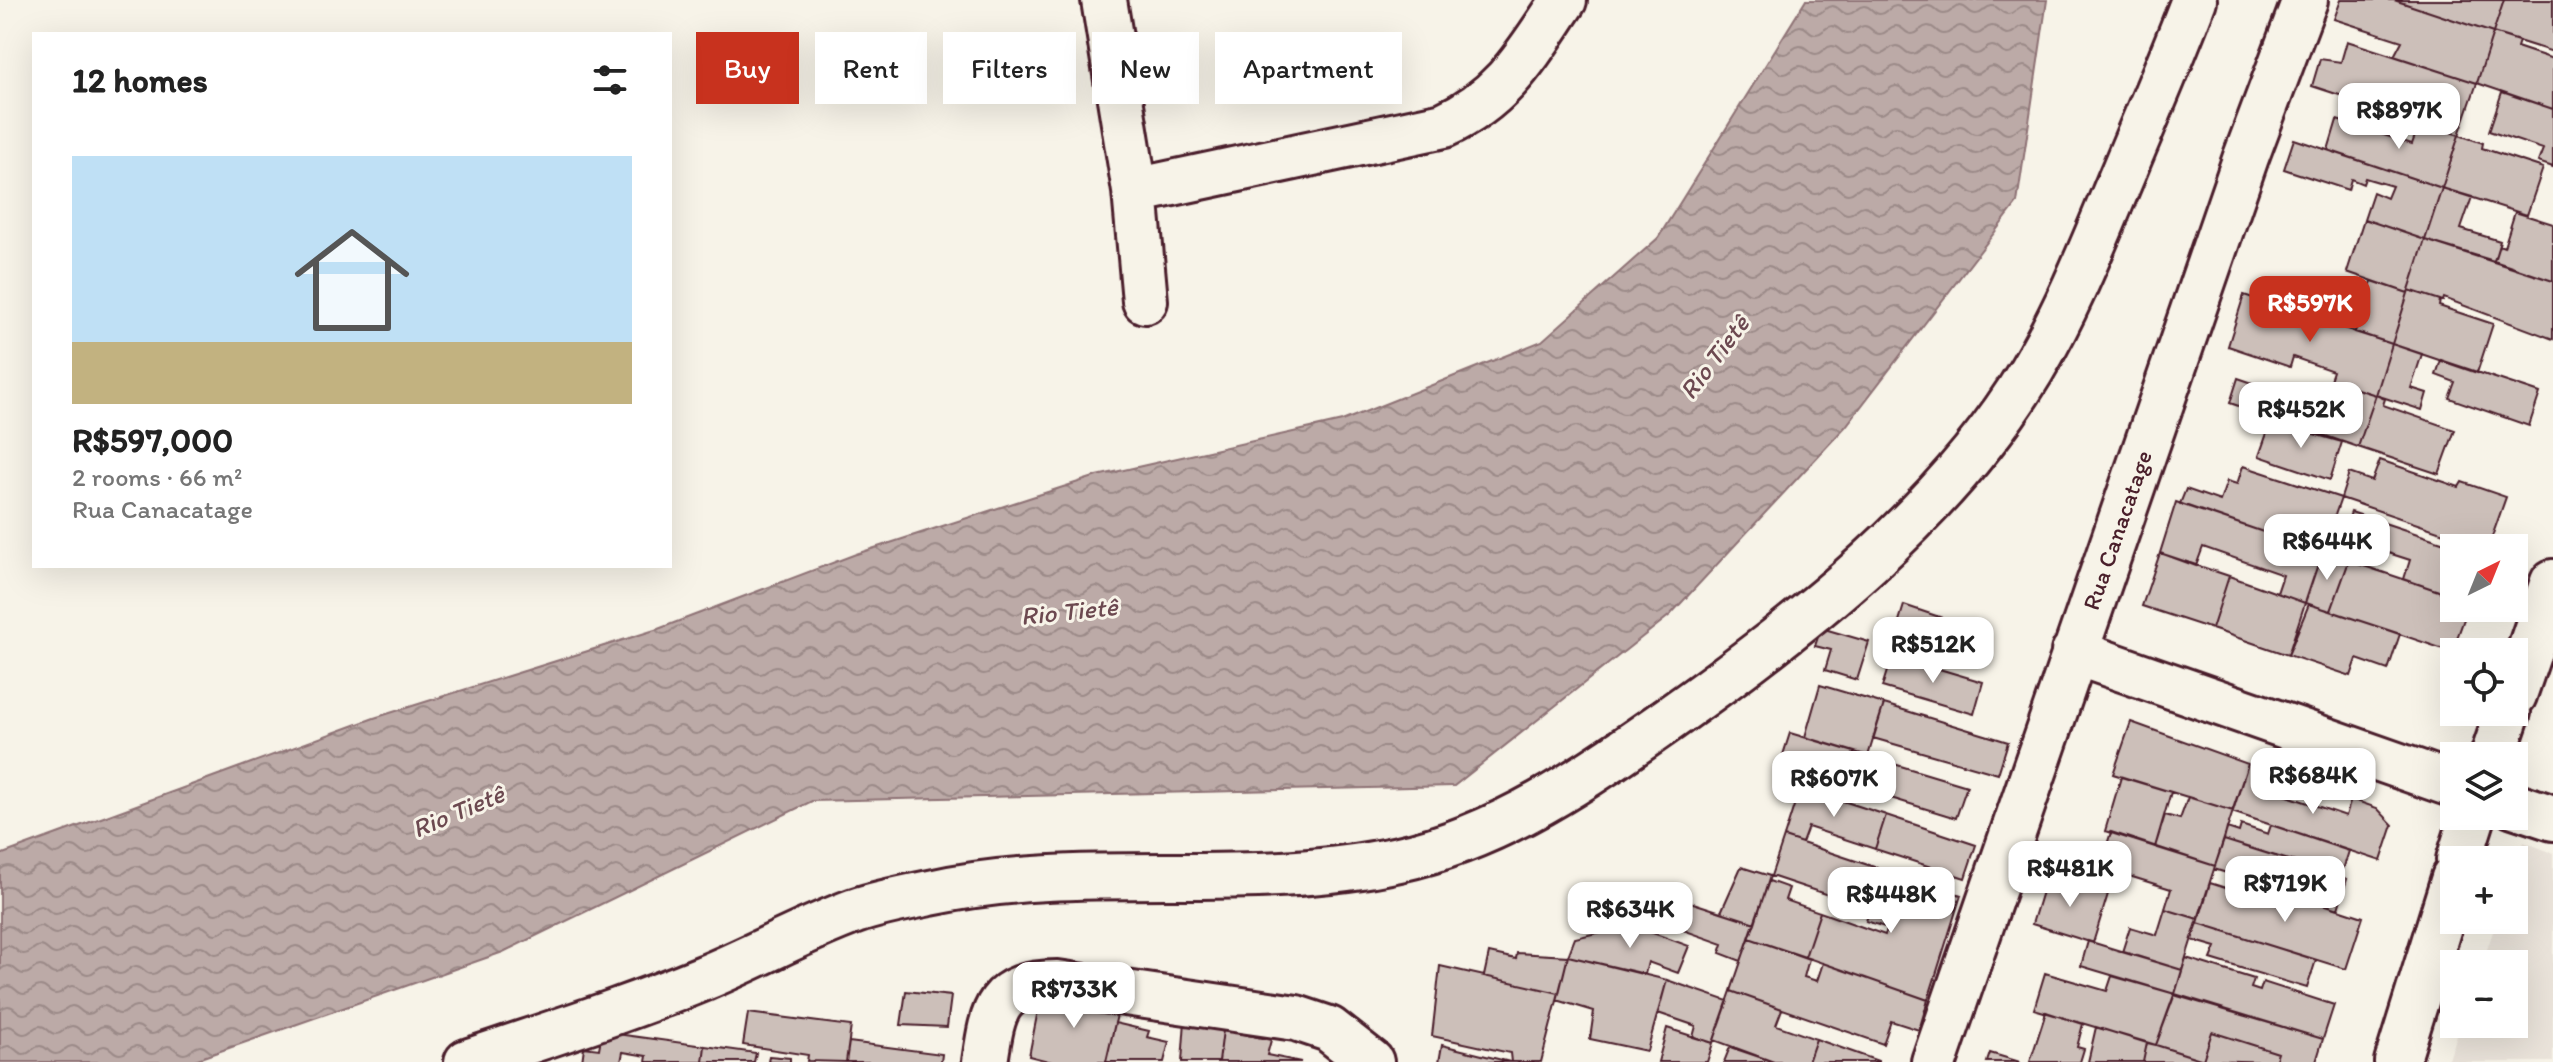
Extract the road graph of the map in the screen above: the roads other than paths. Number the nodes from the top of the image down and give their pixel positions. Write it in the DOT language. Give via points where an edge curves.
graph roads {
  1 [pos="1104,0"];
  2 [pos="1564,0"];
  3 [pos="2194,0"];
  4 [pos="2305,0"];
  5 [pos="1135,191"];
  6 [pos="1145,301"];
  7 [pos="2553,582"];
  8 [pos="2074,652"];
  9 [pos="2528,654"];
  10 [pos="2440,780"];
  11 [pos="2528,810"];
  12 [pos="2553,818"];
  13 [pos="2440,923"];
  14 [pos="528,1053"];
  15 [pos="467,1062"];
  16 [pos="985,1062"];
  17 [pos="1371,1062"];
  18 [pos="1934,1062"];
  19 [pos="2397,1062"];
  1 -- 5 [label="street"];
  2 -- 5 [label="street" via="1510,79 1474,111 1444,125"];
  3 -- 14 [label="street" via="2058,321 2029,375 1977,448 1922,510 1802,621 1575,785 1470,840 1354,868 1149,879 1062,875 936,891 857,910"];
  4 -- 8 [label="street, Rua Canacatage"];
  5 -- 6 [label="street"];
  7 -- 9 [label="street"];
  8 -- 10 [label="street"];
  8 -- 18 [label="street, Rua Canacatage"];
  11 -- 12 [label="street"];
  13 -- 19 [label="street"];
  14 -- 15 [label="street"];
  16 -- 17 [label="street" via="997,1009 1018,987 1057,983 1296,1018 1329,1029"];
}
